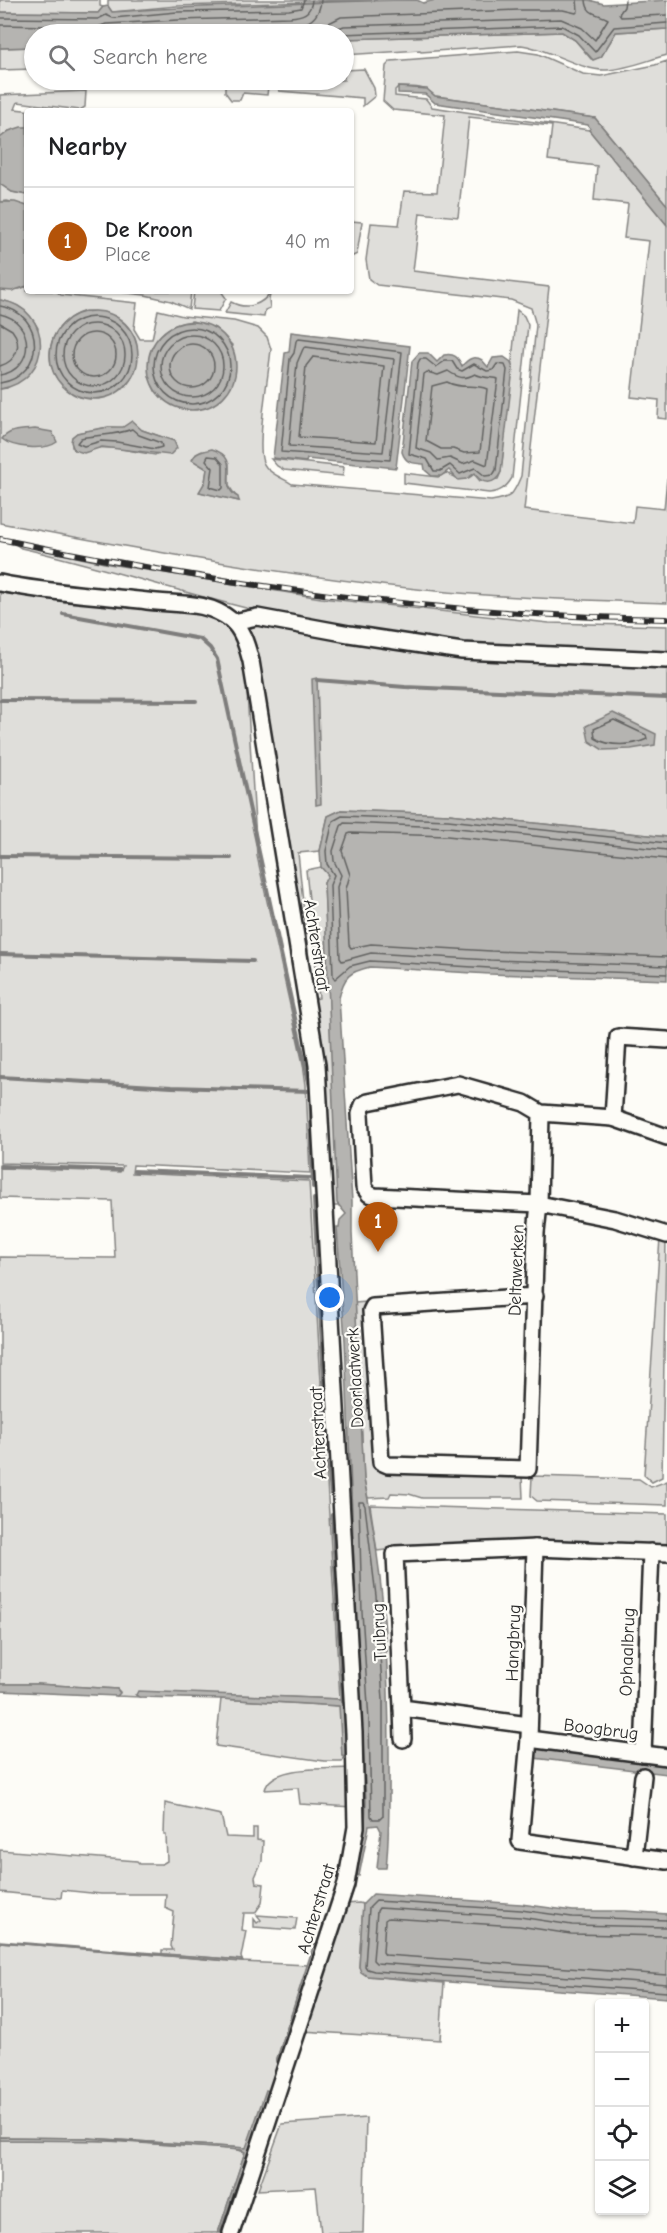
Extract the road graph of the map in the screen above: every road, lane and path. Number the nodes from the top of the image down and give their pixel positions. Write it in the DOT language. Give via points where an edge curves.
graph roads {
  1 [pos="0,583"];
  2 [pos="233,622"];
  3 [pos="667,660"];
  4 [pos="667,1040"];
  5 [pos="541,1113"];
  6 [pos="613,1118"];
  7 [pos="667,1137"];
  8 [pos="539,1204"];
  9 [pos="667,1235"];
  10 [pos="535,1296"];
  11 [pos="528,1469"];
  12 [pos="535,1548"];
  13 [pos="651,1552"];
  14 [pos="667,1553"];
  15 [pos="402,1708"];
  16 [pos="529,1732"];
  17 [pos="403,1739"];
  18 [pos="643,1754"];
  19 [pos="667,1757"];
  20 [pos="643,1776"];
  21 [pos="634,1857"];
  22 [pos="667,1861"];
  23 [pos="231,2233"];
  1 -- 2 [label="street" via="193,604 213,609"];
  2 -- 3 [label="street" via="257,617 462,651"];
  2 -- 23 [label="street, Achterstraat" via="244,638 251,661 317,1065 356,1827 345,1884"];
  4 -- 6 [label="street" via="618,1037"];
  5 -- 6 [label="street"];
  5 -- 8 [label="street"];
  5 -- 8 [label="street" via="524,1103 458,1084 368,1102 360,1114 364,1187 369,1194"];
  6 -- 7 [label="street"];
  8 -- 9 [label="street, Deltawerken"];
  8 -- 10 [label="street, Deltawerken"];
  10 -- 11 [label="street, Deltawerken"];
  10 -- 11 [label="street, Doorlaatwerk" via="377,1305 371,1311 381,1462"];
  12 -- 13 [label="street"];
  12 -- 15 [label="street, Tuibrug" via="394,1554"];
  12 -- 16 [label="street, Hangbrug"];
  13 -- 14 [label="street"];
  13 -- 18 [label="street, Ophaalbrug"];
  15 -- 16 [label="street"];
  15 -- 17 [label="street, Tuibrug"];
  16 -- 18 [label="street, Boogbrug"];
  16 -- 21 [label="street, Hangbrug" via="520,1841"];
  18 -- 19 [label="street, Boogbrug"];
  20 -- 21 [label="street"];
  21 -- 22 [label="street"];
}
